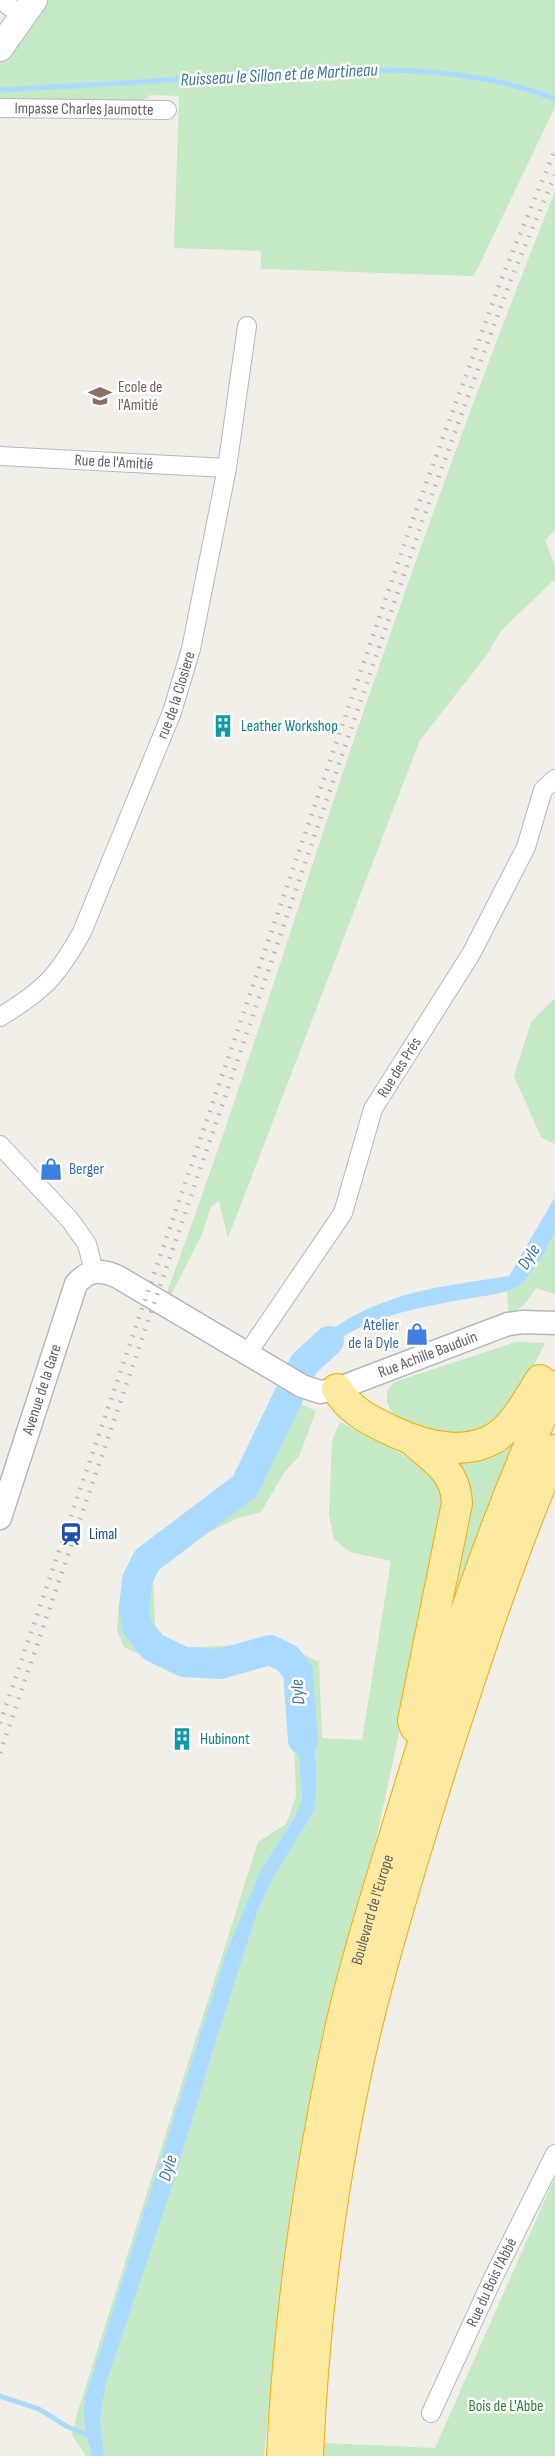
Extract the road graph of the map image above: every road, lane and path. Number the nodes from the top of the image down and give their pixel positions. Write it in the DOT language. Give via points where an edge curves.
graph roads {
  1 [pos="0,0"];
  2 [pos="28,8"];
  3 [pos="0,48"];
  4 [pos="0,108"];
  5 [pos="167,110"];
  6 [pos="246,326"];
  7 [pos="0,456"];
  8 [pos="227,468"];
  9 [pos="555,779"];
  10 [pos="0,1017"];
  11 [pos="0,1145"];
  12 [pos="94,1271"];
  13 [pos="555,1323"];
  14 [pos="247,1354"];
  15 [pos="555,1365"];
  16 [pos="555,1386"];
  17 [pos="337,1389"];
  18 [pos="413,1441"];
  19 [pos="555,1450"];
  20 [pos="0,1518"];
  21 [pos="422,1747"];
  22 [pos="555,2154"];
  23 [pos="431,2414"];
  24 [pos="282,2456"];
  25 [pos="308,2456"];
  1 -- 2 [label="street"];
  2 -- 3 [label="main road"];
  4 -- 5 [label="street, Impasse Charles Jaumotte"];
  6 -- 8 [label="street, rue de la Closiere"];
  7 -- 8 [label="street, Rue de l'Amitié"];
  8 -- 10 [label="street, rue de la Closiere" via="191,649 172,712 82,932 64,965 37,994"];
  9 -- 14 [label="street, Rue des Prés" via="543,790 525,847 471,954 373,1109 343,1213"];
  11 -- 12 [label="street" via="70,1220 87,1244"];
  12 -- 14 [label="street" via="118,1277"];
  12 -- 20 [label="street, Avenue de la Gare" via="76,1284"];
  13 -- 17 [label="street, Rue Achille Bauduin" via="508,1324"];
  14 -- 17 [label="street, Rue Achille Bauduin" via="302,1386 320,1392"];
  15 -- 18 [label="highway" via="543,1375 505,1431 464,1448 440,1448"];
  16 -- 21 [label="highway, Boulevard de l'Europe" via="495,1527 451,1650"];
  17 -- 18 [label="highway" via="348,1406"];
  18 -- 21 [label="highway" via="449,1473 458,1503 413,1721"];
  19 -- 25 [label="highway, Boulevard de l'Europe" via="477,1654 410,1870 363,2042 324,2269"];
  21 -- 24 [label="highway, Boulevard de l'Europe" via="365,1937 322,2122 299,2266"];
  22 -- 23 [label="street, Rue du Bois l'Abbé"];
}
